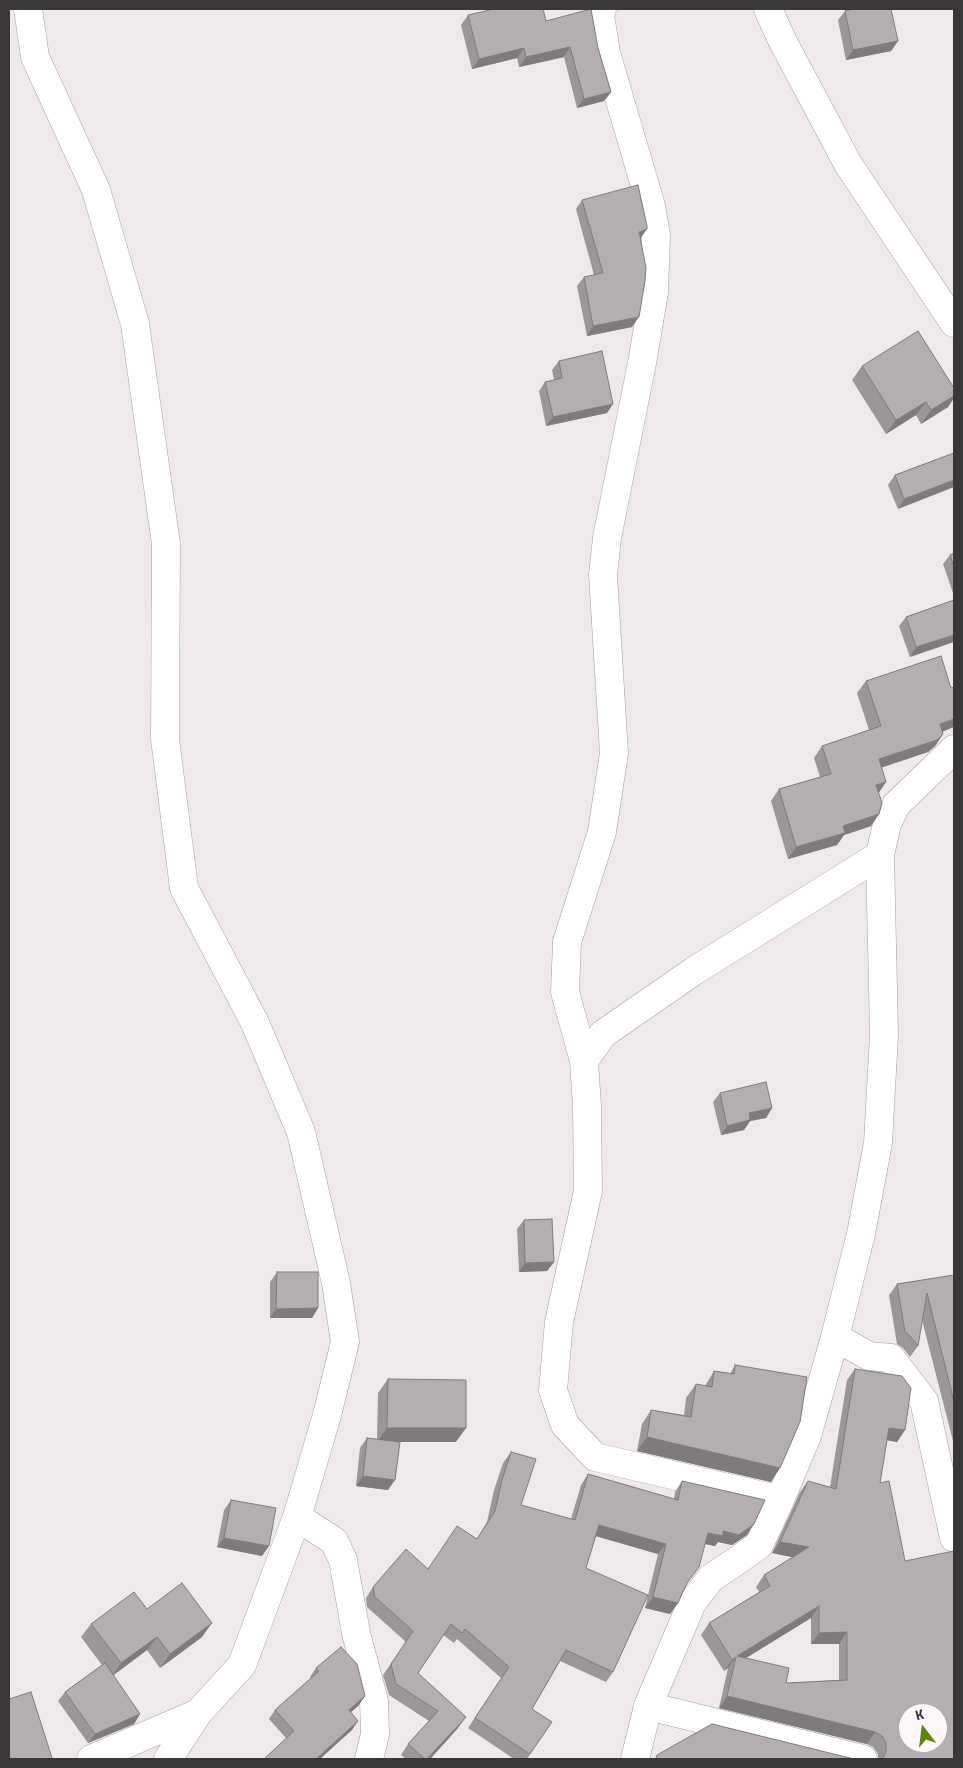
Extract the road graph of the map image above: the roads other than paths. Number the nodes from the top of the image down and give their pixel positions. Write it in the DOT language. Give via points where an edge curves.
graph roads {
  1 [pos="28,9"];
  2 [pos="602,9"];
  3 [pos="768,9"];
  4 [pos="954,324"];
  5 [pos="954,750"];
  6 [pos="880,855"];
  7 [pos="584,1061"];
  8 [pos="835,1337"];
  9 [pos="780,1500"];
  10 [pos="297,1517"];
  11 [pos="954,1538"];
  12 [pos="648,1706"];
  13 [pos="198,1713"];
  14 [pos="91,1759"];
  15 [pos="168,1759"];
  16 [pos="370,1759"];
  17 [pos="636,1759"];
  18 [pos="863,1759"];
  1 -- 10 [label="street" via="35,57 96,190 135,324 166,544 165,739 184,888 255,1023 301,1132 336,1283 345,1342"];
  2 -- 7 [label="street" via="600,15 606,53 656,235 654,292 607,538 603,575 614,753 602,832 567,942 565,992"];
  3 -- 4 [label="street" via="848,164"];
  5 -- 6 [label="street" via="896,805"];
  6 -- 7 [label="street" via="694,971 603,1034"];
  6 -- 8 [label="street" via="884,1035 878,1144 861,1234"];
  7 -- 9 [label="street" via="588,1191 559,1322 553,1390 565,1425 595,1457"];
  8 -- 9 [label="street" via="807,1436"];
  8 -- 11 [label="street" via="869,1356 891,1358 924,1400"];
  9 -- 12 [label="street" via="759,1545 711,1578 692,1603"];
  10 -- 13 [label="street" via="242,1665"];
  10 -- 16 [label="street" via="334,1541 342,1560 356,1633 374,1701"];
  12 -- 17 [label="street"];
  12 -- 18 [label="street"];
  13 -- 14 [label="street"];
  13 -- 15 [label="street"];
}
